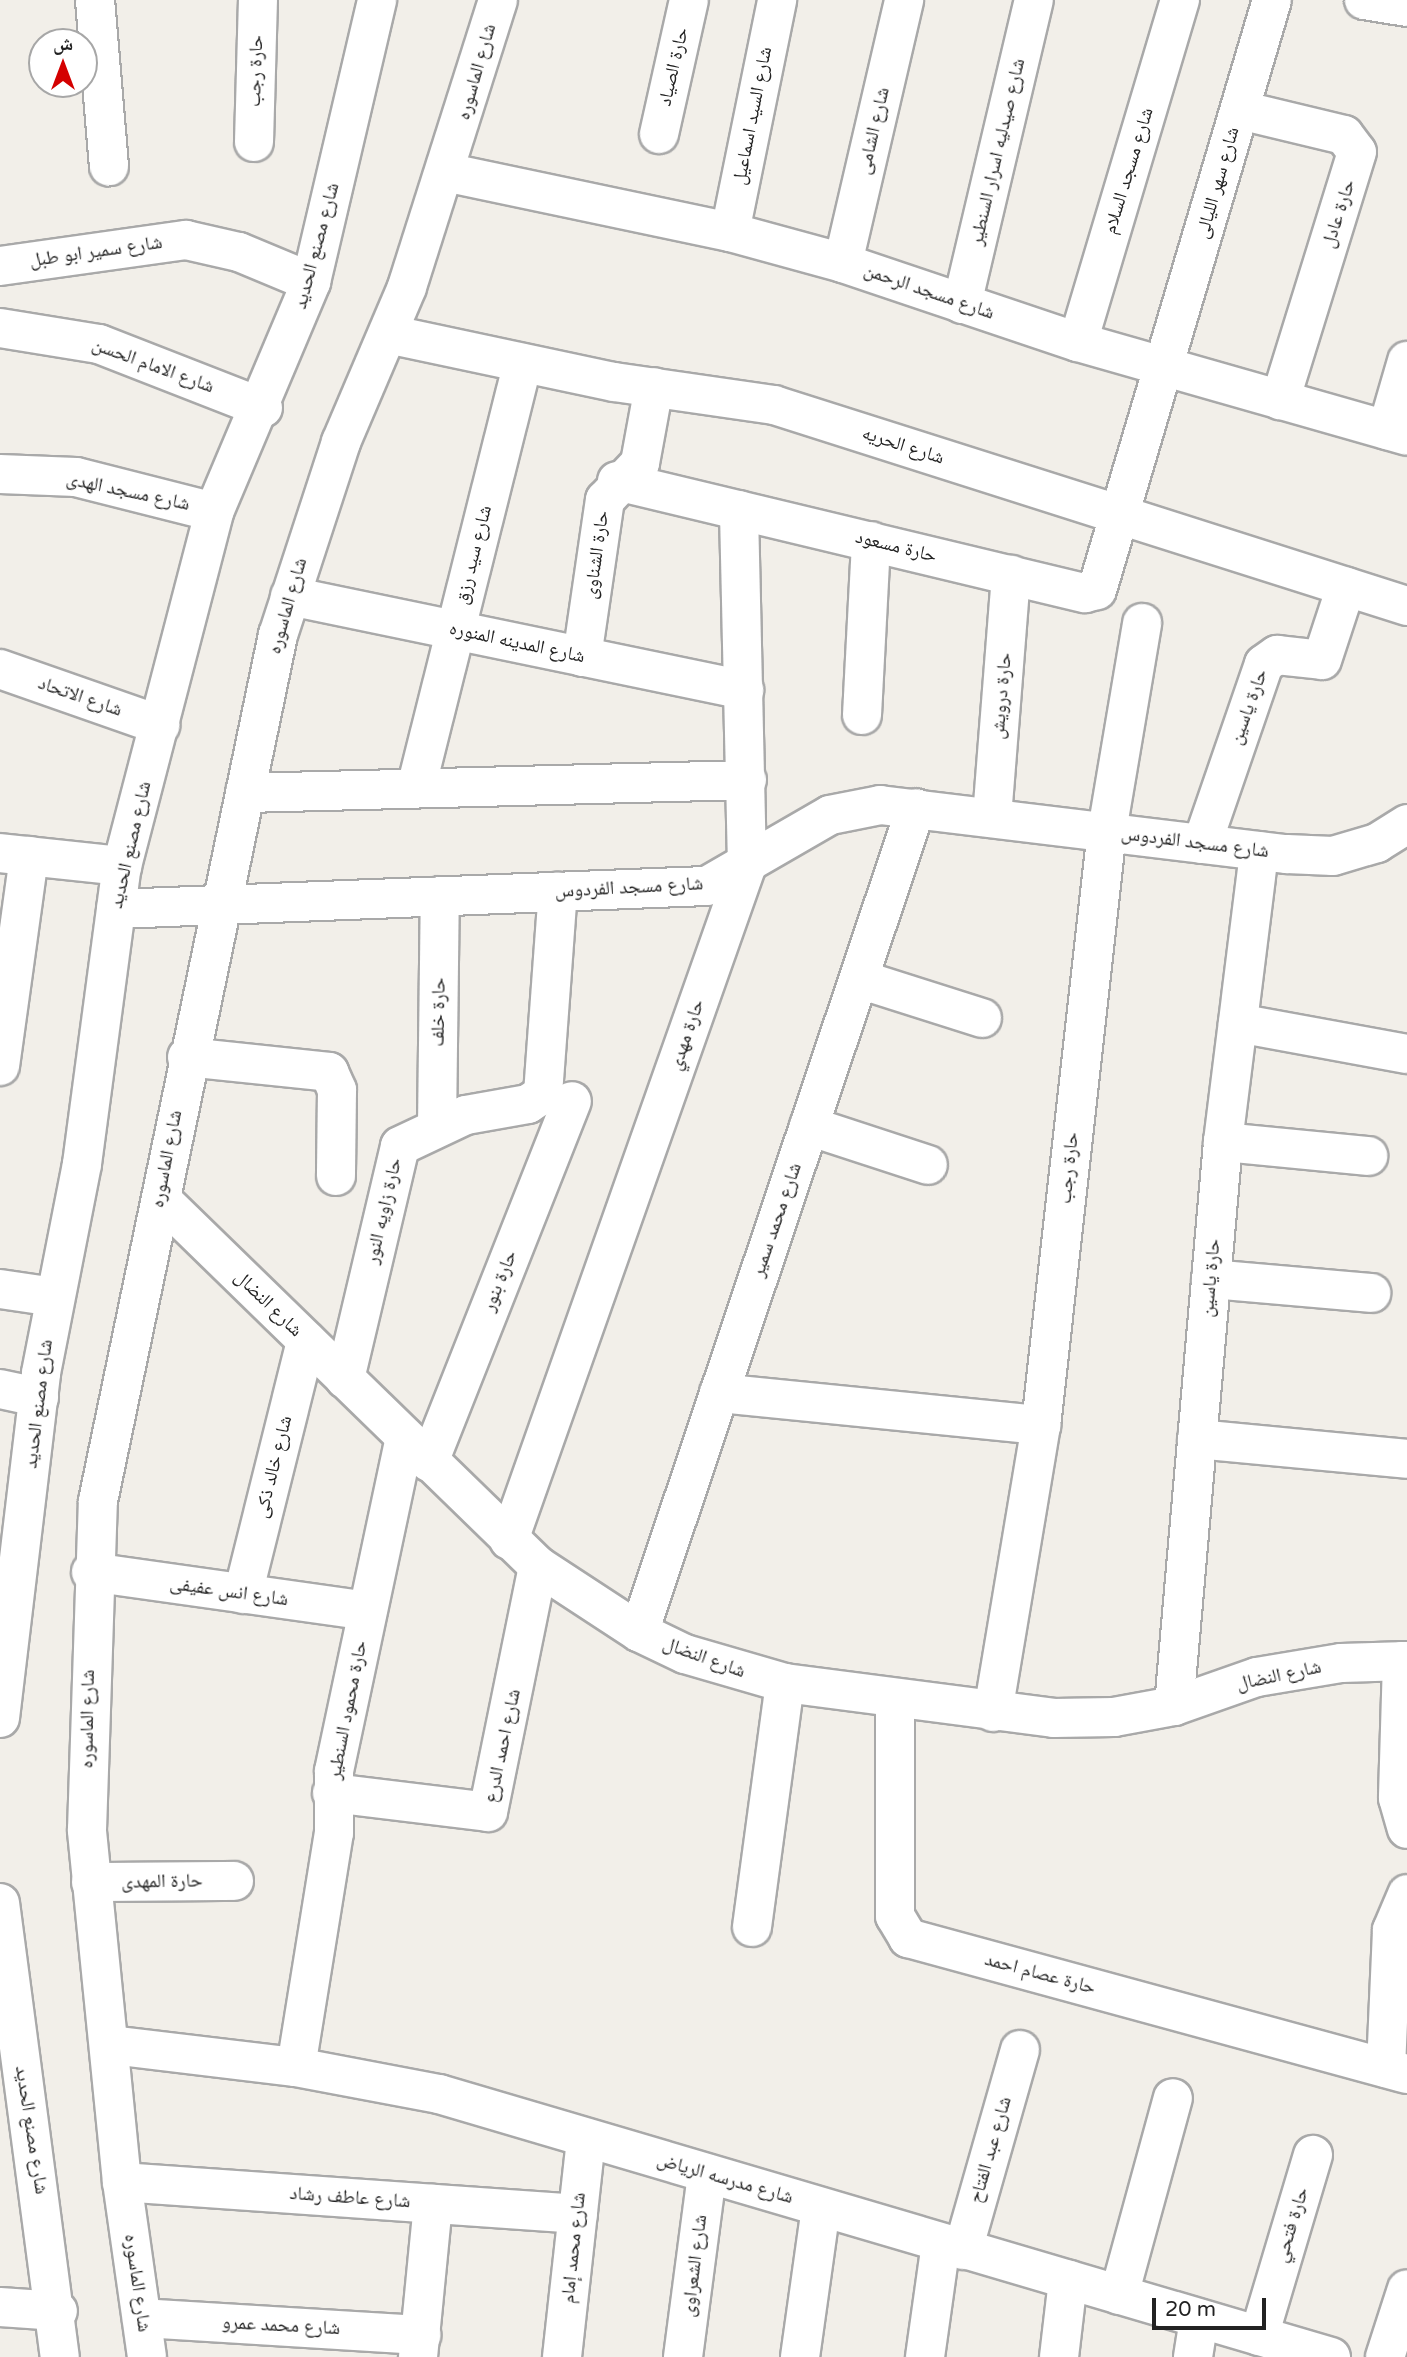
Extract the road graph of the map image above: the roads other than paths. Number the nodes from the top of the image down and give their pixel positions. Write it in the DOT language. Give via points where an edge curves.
graph roads {
  1 [pos="95,0"];
  2 [pos="258,0"];
  3 [pos="377,0"];
  4 [pos="498,0"];
  5 [pos="689,0"];
  6 [pos="777,0"];
  7 [pos="904,0"];
  8 [pos="1034,0"];
  9 [pos="1180,0"];
  10 [pos="1272,0"];
  11 [pos="1364,0"];
  12 [pos="1407,8"];
  13 [pos="1240,110"];
  14 [pos="659,134"];
  15 [pos="254,142"];
  16 [pos="109,166"];
  17 [pos="445,172"];
  18 [pos="730,232"];
  19 [pos="844,263"];
  20 [pos="0,266"];
  21 [pos="311,282"];
  22 [pos="962,304"];
  23 [pos="0,328"];
  24 [pos="388,334"];
  25 [pos="1078,342"];
  26 [pos="1407,361"];
  27 [pos="523,363"];
  28 [pos="1165,367"];
  29 [pos="654,387"];
  30 [pos="1280,400"];
  31 [pos="263,408"];
  32 [pos="1397,433"];
  33 [pos="0,474"];
  34 [pos="617,481"];
  35 [pos="739,510"];
  36 [pos="214,512"];
  37 [pos="1121,515"];
  38 [pos="871,541"];
  39 [pos="1012,575"];
  40 [pos="1346,587"];
  41 [pos="290,596"];
  42 [pos="1407,606"];
  43 [pos="1142,622"];
  44 [pos="455,631"];
  45 [pos="582,657"];
  46 [pos="0,669"];
  47 [pos="744,690"];
  48 [pos="862,715"];
  49 [pos="160,725"];
  50 [pos="747,780"];
  51 [pos="416,788"];
  52 [pos="246,793"];
  53 [pos="916,808"];
  54 [pos="992,817"];
  55 [pos="1407,824"];
  56 [pos="1107,831"];
  57 [pos="1202,844"];
  58 [pos="1259,851"];
  59 [pos="14,854"];
  60 [pos="747,864"];
  61 [pos="122,866"];
  62 [pos="558,892"];
  63 [pos="440,896"];
  64 [pos="218,905"];
  65 [pos="116,909"];
  66 [pos="859,979"];
  67 [pos="982,1018"];
  68 [pos="1238,1023"];
  69 [pos="1407,1054"];
  70 [pos="187,1057"];
  71 [pos="0,1066"];
  72 [pos="572,1101"];
  73 [pos="809,1126"];
  74 [pos="438,1127"];
  75 [pos="1223,1142"];
  76 [pos="1368,1156"];
  77 [pos="928,1164"];
  78 [pos="336,1176"];
  79 [pos="161,1199"];
  80 [pos="1211,1279"];
  81 [pos="0,1289"];
  82 [pos="1371,1293"];
  83 [pos="54,1297"];
  84 [pos="306,1341"];
  85 [pos="345,1379"];
  86 [pos="0,1389"];
  87 [pos="719,1393"];
  88 [pos="39,1397"];
  89 [pos="1041,1425"];
  90 [pos="1197,1439"];
  91 [pos="417,1450"];
  92 [pos="1407,1459"];
  93 [pos="11,1540"];
  94 [pos="509,1540"];
  95 [pos="538,1566"];
  96 [pos="91,1572"];
  97 [pos="243,1594"];
  98 [pos="368,1611"];
  99 [pos="639,1632"];
  100 [pos="1404,1661"];
  101 [pos="785,1683"];
  102 [pos="895,1700"];
  103 [pos="1,1702"];
  104 [pos="1174,1706"];
  105 [pos="993,1712"];
  106 [pos="332,1793"];
  107 [pos="1407,1829"];
  108 [pos="234,1881"];
  109 [pos="91,1882"];
  110 [pos="1407,1894"];
  111 [pos="0,1904"];
  112 [pos="752,1927"];
  113 [pos="4,1964"];
  114 [pos="111,2045"];
  115 [pos="1020,2050"];
  116 [pos="296,2067"];
  117 [pos="1397,2071"];
  118 [pos="12,2088"];
  119 [pos="1173,2098"];
  120 [pos="586,2138"];
  121 [pos="1313,2155"];
  122 [pos="707,2174"];
  123 [pos="122,2182"];
  124 [pos="433,2204"];
  125 [pos="821,2207"];
  126 [pos="578,2214"];
  127 [pos="952,2246"];
  128 [pos="1068,2280"];
  129 [pos="1407,2289"];
  130 [pos="1119,2295"];
  131 [pos="0,2308"];
  132 [pos="58,2311"];
  133 [pos="142,2318"];
  134 [pos="1199,2318"];
  135 [pos="1259,2336"];
  136 [pos="419,2346"];
  137 [pos="60,2357"];
  138 [pos="148,2357"];
  139 [pos="562,2357"];
  140 [pos="683,2357"];
  141 [pos="800,2357"];
  142 [pos="925,2357"];
  143 [pos="1059,2357"];
  144 [pos="1193,2357"];
  145 [pos="1331,2357"];
  146 [pos="1385,2357"];
  1 -- 16 [label="street"];
  2 -- 15 [label="street, حارة رجب"];
  3 -- 21 [label="street, شارع مصنع الحديد"];
  4 -- 17 [label="street, شارع الماسوره"];
  5 -- 14 [label="street, حارة الصياد"];
  6 -- 18 [label="street, شارع السيد اسماعيل"];
  7 -- 19 [label="street, شارع الشامى"];
  8 -- 22 [label="street, شارع صيدليه اسرار السنطير"];
  9 -- 25 [label="street, شارع مسجد السلام"];
  10 -- 13 [label="street, شارع سهر الليالى"];
  11 -- 12 [label="street"];
  13 -- 28 [label="street, شارع سهر الليالى"];
  13 -- 30 [label="street, حارة عادل" via="1343,135 1357,152"];
  17 -- 18 [label="street, شارع مسجد الرحمن"];
  17 -- 24 [label="street, شارع الماسوره"];
  18 -- 19 [label="street, شارع مسجد الرحمن"];
  19 -- 22 [label="street, شارع مسجد الرحمن"];
  20 -- 21 [label="street, شارع سمير ابو طبل" via="186,240 239,252"];
  21 -- 31 [label="street, شارع مصنع الحديد"];
  22 -- 25 [label="street, شارع مسجد الرحمن"];
  23 -- 31 [label="street, شارع الامام الحسن" via="99,344"];
  24 -- 27 [label="street, شارع الحريه"];
  24 -- 41 [label="street, شارع الماسوره" via="341,442"];
  25 -- 28 [label="street, شارع مسجد الرحمن"];
  26 -- 32 [label="street"];
  27 -- 29 [label="street, شارع الحريه"];
  27 -- 44 [label="street, شارع سيد رزق"];
  28 -- 30 [label="street, شارع مسجد الرحمن"];
  28 -- 37 [label="street, شارع سهر الليالى"];
  29 -- 34 [label="street, حارة الشناوى" via="640,463"];
  29 -- 37 [label="street, شارع الحريه" via="774,405"];
  30 -- 32 [label="street, شارع مسجد الرحمن"];
  31 -- 36 [label="street, شارع مصنع الحديد"];
  33 -- 36 [label="street, شارع مسجد الهدى" via="76,477"];
  34 -- 35 [label="street, حارة مسعود"];
  34 -- 45 [label="street, حارة الشناوى" via="605,500"];
  35 -- 38 [label="street, حارة مسعود"];
  35 -- 47 [label="street, حارة مهدي"];
  36 -- 49 [label="street, شارع مصنع الحديد"];
  37 -- 39 [label="street, حارة مسعود" via="1097,590"];
  37 -- 40 [label="street, شارع الحريه"];
  38 -- 39 [label="street, حارة مسعود"];
  38 -- 48 [label="street"];
  39 -- 54 [label="street, حارة درويش"];
  40 -- 42 [label="street, شارع الحريه"];
  40 -- 57 [label="street, حارة ياسين" via="1322,660 1277,655 1260,670"];
  41 -- 44 [label="street, شارع المدينه المنوره"];
  41 -- 52 [label="street, شارع الماسوره"];
  43 -- 56 [label="street, حارة رجب"];
  44 -- 45 [label="street, شارع المدينه المنوره"];
  44 -- 51 [label="street, شارع سيد رزق"];
  45 -- 47 [label="street, شارع المدينه المنوره"];
  46 -- 49 [label="street, شارع الاتحاد"];
  47 -- 50 [label="street, حارة مهدي"];
  49 -- 61 [label="street, شارع مصنع الحديد"];
  50 -- 51 [label="street"];
  50 -- 60 [label="street, حارة مهدي"];
  51 -- 52 [label="street"];
  52 -- 64 [label="street, شارع الماسوره"];
  53 -- 54 [label="street, شارع مسجد الفردوس"];
  53 -- 60 [label="street, شارع مسجد الفردوس" via="880,805 830,815"];
  53 -- 66 [label="street, شارع محمد سمير"];
  54 -- 56 [label="street, شارع مسجد الفردوس"];
  55 -- 58 [label="street, شارع مسجد الفردوس" via="1377,843 1333,856"];
  56 -- 57 [label="street, شارع مسجد الفردوس"];
  56 -- 89 [label="street, حارة رجب"];
  57 -- 58 [label="street, شارع مسجد الفردوس"];
  58 -- 68 [label="street, حارة ياسين"];
  59 -- 61 [label="street"];
  59 -- 71 [label="street"];
  60 -- 62 [label="street, شارع مسجد الفردوس" via="707,886"];
  60 -- 94 [label="street, حارة مهدي"];
  61 -- 65 [label="street, شارع مصنع الحديد"];
  62 -- 63 [label="street, شارع مسجد الفردوس"];
  62 -- 74 [label="street, حارة زاويه النور" via="543,1094 528,1104"];
  63 -- 64 [label="street, شارع مسجد الفردوس"];
  63 -- 74 [label="street, حارة خلف"];
  64 -- 65 [label="street, شارع مسجد الفردوس"];
  64 -- 70 [label="street, شارع الماسوره"];
  65 -- 83 [label="street, شارع مصنع الحديد" via="82,1164"];
  66 -- 67 [label="street"];
  66 -- 73 [label="street, شارع محمد سمير"];
  68 -- 69 [label="street"];
  68 -- 75 [label="street, حارة ياسين"];
  70 -- 78 [label="street" via="329,1072 337,1090"];
  70 -- 79 [label="street, شارع الماسوره"];
  72 -- 91 [label="street, حارة بنور"];
  73 -- 77 [label="street"];
  73 -- 87 [label="street, شارع محمد سمير"];
  74 -- 85 [label="street, حارة زاويه النور" via="406,1140 396,1154"];
  75 -- 76 [label="street"];
  75 -- 80 [label="street, حارة ياسين"];
  79 -- 84 [label="street, شارع النضال"];
  79 -- 96 [label="street, شارع الماسوره" via="116,1394"];
  80 -- 82 [label="street"];
  80 -- 90 [label="street, حارة ياسين"];
  81 -- 83 [label="street"];
  83 -- 88 [label="street, شارع مصنع الحديد"];
  84 -- 85 [label="street, شارع النضال"];
  84 -- 97 [label="street, شارع خالد ذكى"];
  85 -- 91 [label="street, شارع النضال"];
  86 -- 88 [label="street"];
  87 -- 89 [label="street"];
  87 -- 99 [label="street, شارع محمد سمير"];
  88 -- 93 [label="street, شارع مصنع الحديد"];
  89 -- 105 [label="street, حارة رجب"];
  90 -- 92 [label="street"];
  90 -- 104 [label="street, حارة ياسين"];
  91 -- 94 [label="street, شارع النضال"];
  91 -- 98 [label="street, حارة محمود السنطير"];
  93 -- 103 [label="street, شارع مصنع الحديد"];
  94 -- 95 [label="street, شارع النضال"];
  95 -- 99 [label="street, شارع النضال"];
  95 -- 106 [label="street, شارع احمد الدرع" via="488,1812"];
  96 -- 97 [label="street, شارع انس عفيفى"];
  96 -- 109 [label="street, شارع الماسوره"];
  97 -- 98 [label="street, شارع انس عفيفى"];
  98 -- 106 [label="street, حارة محمود السنطير"];
  99 -- 101 [label="street, شارع النضال" via="735,1672"];
  100 -- 104 [label="street, شارع النضال" via="1257,1677"];
  100 -- 107 [label="street" via="1398,1798"];
  101 -- 102 [label="street, شارع النضال"];
  101 -- 112 [label="street"];
  102 -- 105 [label="street, شارع النضال"];
  102 -- 117 [label="street, حارة عصام احمد" via="895,1916 908,1938"];
  104 -- 105 [label="street, شارع النضال" via="1114,1717"];
  106 -- 116 [label="street, حارة محمود السنطير" via="334,1833"];
  108 -- 109 [label="street, حارة المهدى"];
  109 -- 114 [label="street, شارع الماسوره"];
  110 -- 117 [label="street" via="1392,1930"];
  111 -- 113 [label="street, شارع مصنع الحديد"];
  113 -- 118 [label="street, شارع مصنع الحديد"];
  114 -- 116 [label="street, شارع مدرسه الرياض"];
  114 -- 123 [label="street, شارع الماسوره"];
  115 -- 127 [label="street, شارع عبد الفتاح"];
  116 -- 120 [label="street, شارع مدرسه الرياض" via="439,2094"];
  118 -- 132 [label="street, شارع مصنع الحديد"];
  119 -- 130 [label="street"];
  120 -- 122 [label="street, شارع مدرسه الرياض"];
  120 -- 126 [label="street, شارع محمد إمام"];
  121 -- 135 [label="street, حارة فتحي"];
  122 -- 125 [label="street, شارع مدرسه الرياض"];
  122 -- 140 [label="street, شارع الشعراوى"];
  123 -- 124 [label="street, شارع عاطف رشاد"];
  123 -- 133 [label="street, شارع الماسوره"];
  124 -- 126 [label="street, شارع عاطف رشاد"];
  124 -- 136 [label="street"];
  125 -- 127 [label="street, شارع مدرسه الرياض"];
  125 -- 141 [label="street"];
  126 -- 139 [label="street, شارع محمد إمام"];
  127 -- 128 [label="street, شارع مدرسه الرياض"];
  127 -- 142 [label="street, شارع عبد الفتاح"];
  128 -- 130 [label="street, شارع مدرسه الرياض"];
  128 -- 143 [label="street"];
  129 -- 146 [label="street"];
  130 -- 134 [label="street, شارع مدرسه الرياض"];
  131 -- 132 [label="street"];
  132 -- 137 [label="street, شارع مصنع الحديد"];
  133 -- 136 [label="street, شارع محمد عمرو"];
  133 -- 138 [label="street, شارع الماسوره"];
  134 -- 135 [label="street, شارع مدرسه الرياض"];
  134 -- 144 [label="street"];
  135 -- 145 [label="street, شارع مدرسه الرياض"];
}
